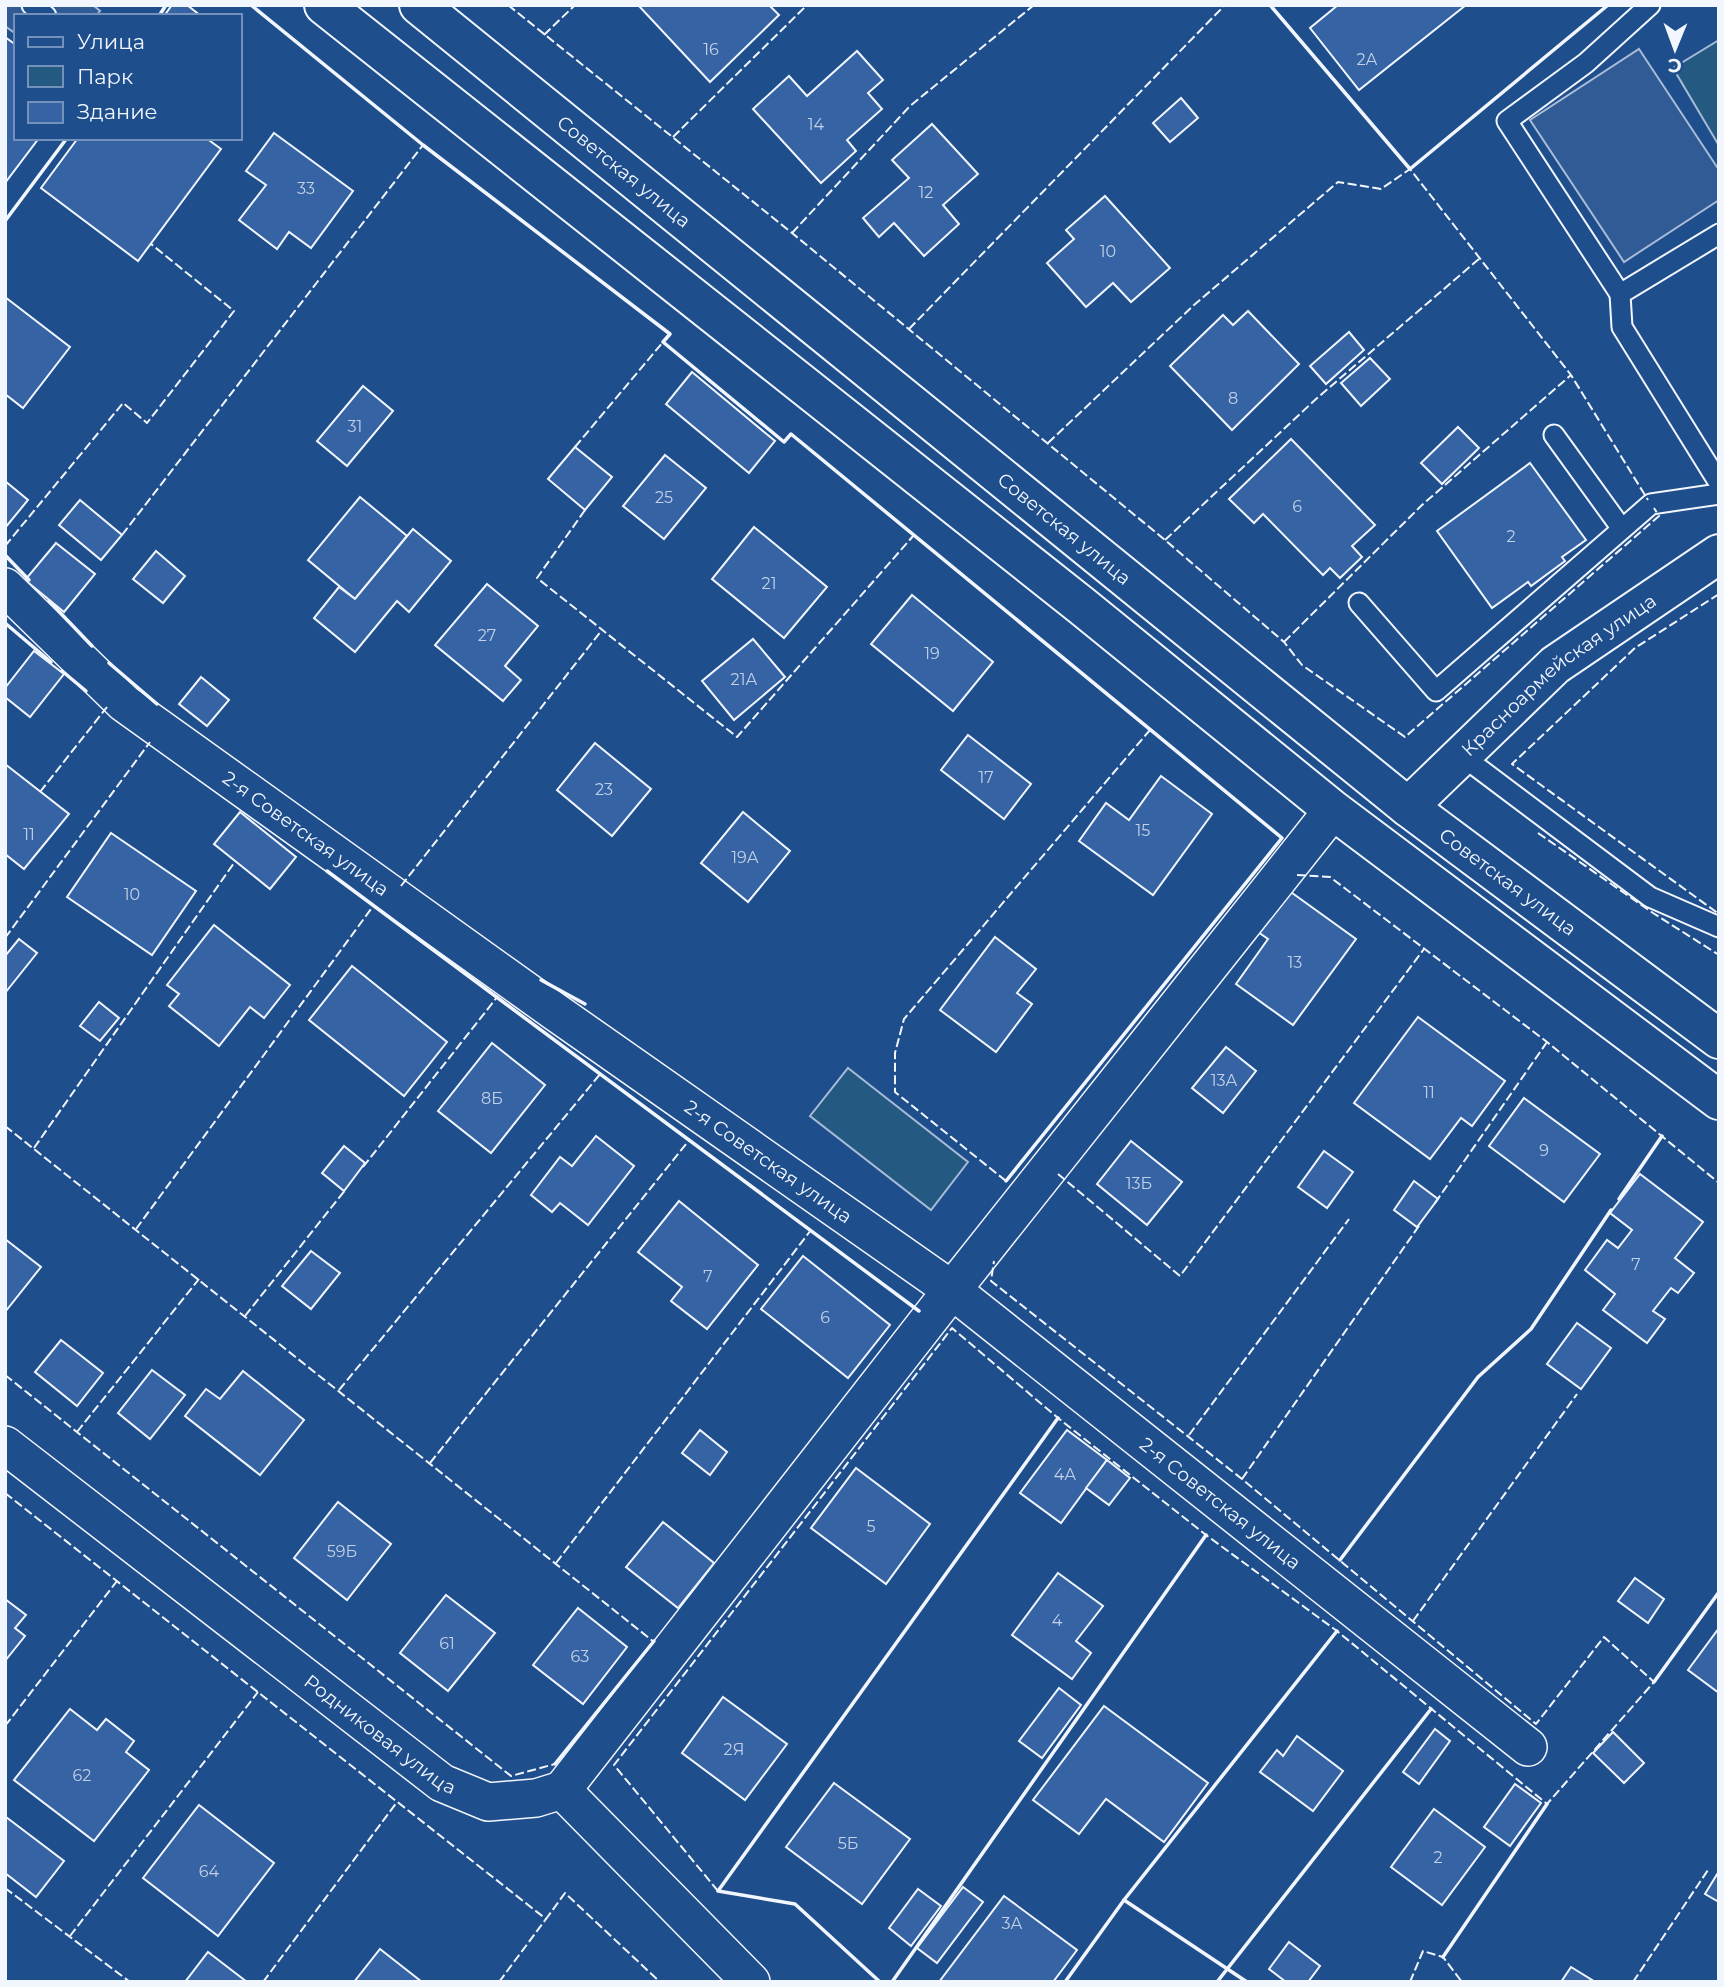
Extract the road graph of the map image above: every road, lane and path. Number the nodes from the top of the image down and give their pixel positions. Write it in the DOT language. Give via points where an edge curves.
graph roads {
  1 [pos="324,5"];
  2 [pos="419,5"];
  3 [pos="1650,5"];
  4 [pos="1719,234"];
  5 [pos="1620,294"];
  6 [pos="1554,435"];
  7 [pos="1719,483"];
  8 [pos="1719,494"];
  9 [pos="1622,529"];
  10 [pos="1719,554"];
  11 [pos="5,587"];
  12 [pos="1359,603"];
  13 [pos="1461,755"];
  14 [pos="1408,807"];
  15 [pos="1333,810"];
  16 [pos="1719,928"];
  17 [pos="1719,1039"];
  18 [pos="1719,1100"];
  19 [pos="952,1290"];
  20 [pos="5,1446"];
  21 [pos="1528,1747"];
  22 [pos="562,1790"];
  23 [pos="751,1982"];
  1 -- 15 [label="main road" via="1072,597"];
  2 -- 14 [label="main road, Советская улица"];
  3 -- 5 [label="lane" via="1586,63 1507,121"];
  4 -- 5 [label="lane"];
  5 -- 7 [label="lane" via="1622,327"];
  6 -- 9 [label="lane"];
  8 -- 9 [label="lane" via="1651,504"];
  9 -- 12 [label="lane" via="1436,691"];
  10 -- 13 [label="main road, Красноармейская улица" via="1555,665"];
  11 -- 19 [label="street, 2-я Советская улица" via="124,703"];
  13 -- 14 [label="main road, Красноармейская улица"];
  13 -- 16 [label="lane" via="1650,897"];
  14 -- 17 [label="main road, Советская улица"];
  15 -- 18 [label="main road"];
  15 -- 19 [label="street"];
  19 -- 21 [label="street, 2-я Советская улица"];
  19 -- 22 [label="street"];
  20 -- 22 [label="street, Родниковая улица" via="442,1783 488,1802 536,1798"];
  22 -- 23 [label="street"];
}
